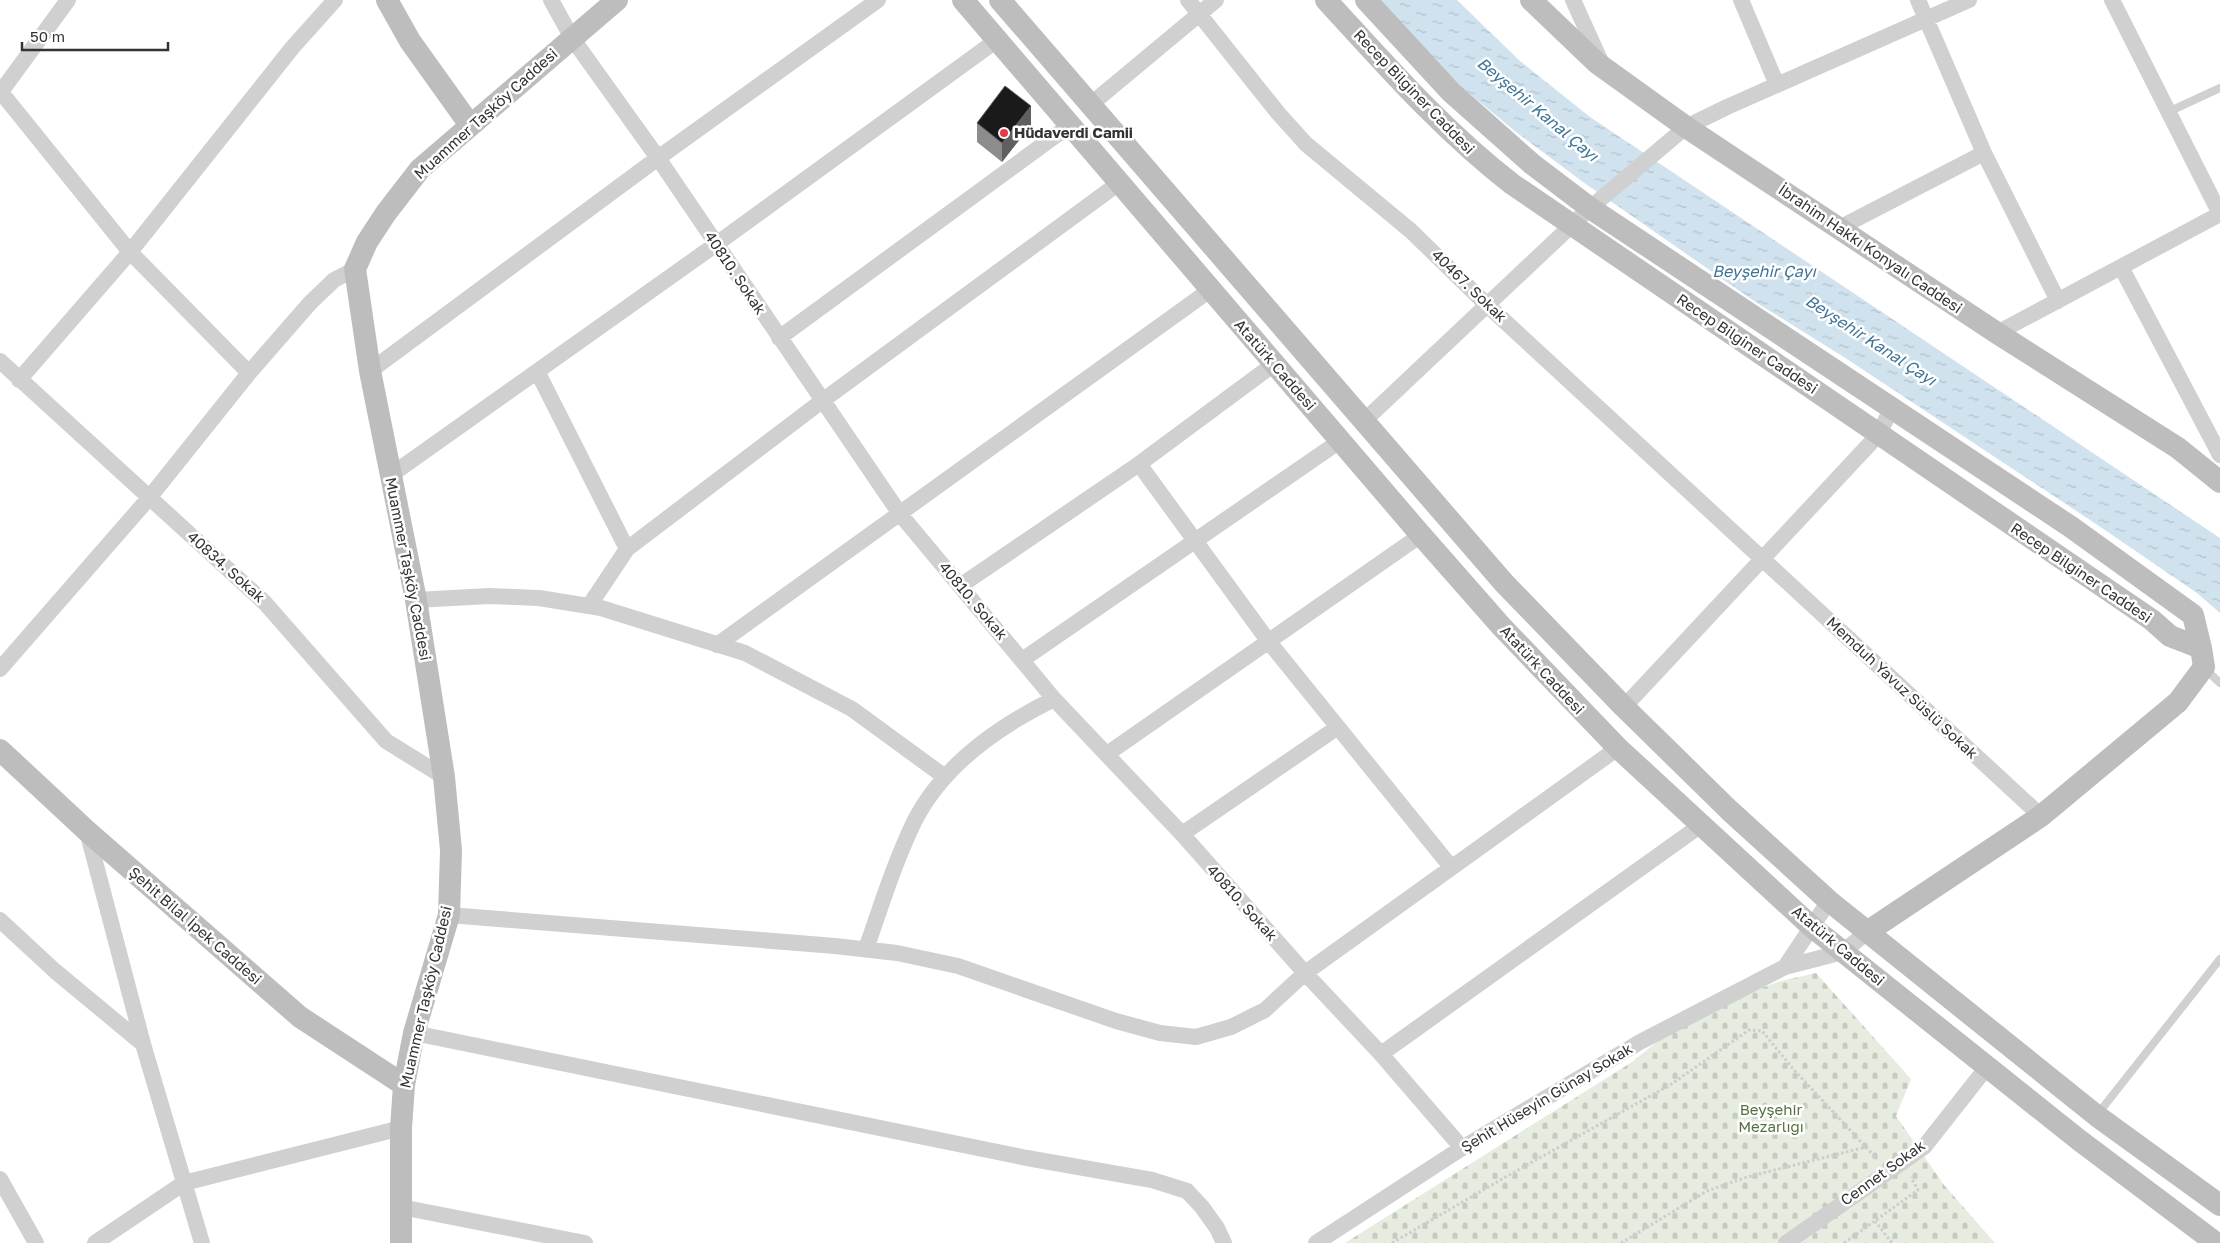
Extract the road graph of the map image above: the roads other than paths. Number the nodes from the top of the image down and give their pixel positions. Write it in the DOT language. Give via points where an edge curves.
graph roads {
  1 [pos="68,0"];
  2 [pos="335,0"];
  3 [pos="387,0"];
  4 [pos="551,0"];
  5 [pos="617,0"];
  6 [pos="878,0"];
  7 [pos="963,0"];
  8 [pos="1000,0"];
  9 [pos="1188,0"];
  10 [pos="1216,0"];
  11 [pos="1326,0"];
  12 [pos="1366,0"];
  13 [pos="1531,0"];
  14 [pos="1573,0"];
  15 [pos="1741,0"];
  16 [pos="1918,0"];
  17 [pos="1969,0"];
  18 [pos="2112,0"];
  19 [pos="1200,13"];
  20 [pos="1926,19"];
  21 [pos="572,38"];
  22 [pos="997,40"];
  23 [pos="1604,67"];
  24 [pos="1776,85"];
  25 [pos="2220,88"];
  26 [pos="0,92"];
  27 [pos="1090,105"];
  28 [pos="2168,112"];
  29 [pos="470,125"];
  30 [pos="1070,125"];
  31 [pos="1686,127"];
  32 [pos="1984,154"];
  33 [pos="658,158"];
  34 [pos="1119,183"];
  35 [pos="1590,208"];
  36 [pos="2220,214"];
  37 [pos="1572,225"];
  38 [pos="1838,228"];
  39 [pos="716,245"];
  40 [pos="130,252"];
  41 [pos="2121,267"];
  42 [pos="355,269"];
  43 [pos="1210,290"];
  44 [pos="2058,301"];
  45 [pos="1487,305"];
  46 [pos="1997,334"];
  47 [pos="779,338"];
  48 [pos="0,361"];
  49 [pos="1274,364"];
  50 [pos="370,371"];
  51 [pos="249,373"];
  52 [pos="538,373"];
  53 [pos="19,380"];
  54 [pos="822,401"];
  55 [pos="1892,407"];
  56 [pos="1364,421"];
  57 [pos="1879,434"];
  58 [pos="1340,441"];
  59 [pos="1138,464"];
  60 [pos="2217,469"];
  61 [pos="391,475"];
  62 [pos="149,498"];
  63 [pos="900,514"];
  64 [pos="1420,535"];
  65 [pos="1195,541"];
  66 [pos="627,548"];
  67 [pos="1764,560"];
  68 [pos="960,586"];
  69 [pos="416,600"];
  70 [pos="589,606"];
  71 [pos="1269,642"];
  72 [pos="717,645"];
  73 [pos="2202,658"];
  74 [pos="1022,660"];
  75 [pos="0,669"];
  76 [pos="2220,684"];
  77 [pos="1054,699"];
  78 [pos="1624,707"];
  79 [pos="1338,727"];
  80 [pos="1618,748"];
  81 [pos="0,750"];
  82 [pos="1108,754"];
  83 [pos="444,777"];
  84 [pos="945,777"];
  85 [pos="2041,816"];
  86 [pos="1701,825"];
  87 [pos="87,831"];
  88 [pos="1182,834"];
  89 [pos="1451,868"];
  90 [pos="1829,901"];
  91 [pos="449,915"];
  92 [pos="0,920"];
  93 [pos="1812,927"];
  94 [pos="1866,932"];
  95 [pos="866,949"];
  96 [pos="1843,952"];
  97 [pos="2220,959"];
  98 [pos="1785,967"];
  99 [pos="1305,973"];
  100 [pos="414,1033"];
  101 [pos="143,1044"];
  102 [pos="1381,1054"];
  103 [pos="1987,1067"];
  104 [pos="404,1085"];
  105 [pos="2097,1116"];
  106 [pos="401,1128"];
  107 [pos="1462,1148"];
  108 [pos="0,1179"];
  109 [pos="184,1183"];
  110 [pos="2220,1205"];
  111 [pos="401,1207"];
  112 [pos="36,1243"];
  113 [pos="95,1243"];
  114 [pos="202,1243"];
  115 [pos="401,1243"];
  116 [pos="585,1243"];
  117 [pos="1224,1243"];
  118 [pos="1316,1243"];
  119 [pos="1786,1243"];
  120 [pos="2216,1243"];
  1 -- 26 [label="street"];
  2 -- 40 [label="street" via="292,48"];
  3 -- 29 [label="street" via="410,41"];
  4 -- 21 [label="street, 40810. Sokak"];
  5 -- 21 [label="street, Muammer Taşköy Caddesi"];
  6 -- 33 [label="street"];
  7 -- 22 [label="street, Atatürk Caddesi"];
  8 -- 27 [label="street, Atatürk Caddesi"];
  9 -- 19 [label="street, 40467. Sokak"];
  10 -- 19 [label="street"];
  11 -- 37 [label="street, Recep Bilginer Caddesi" via="1437,120 1477,157"];
  12 -- 35 [label="street, Recep Bilginer Caddesi" via="1450,92 1532,164"];
  13 -- 23 [label="street, İbrahim Hakkı Konyalı Caddesi"];
  14 -- 23 [label="street"];
  15 -- 24 [label="street"];
  16 -- 20 [label="street"];
  17 -- 20 [label="street"];
  18 -- 28 [label="street"];
  19 -- 27 [label="street"];
  19 -- 45 [label="street, 40467. Sokak" via="1306,144 1411,231"];
  20 -- 24 [label="street"];
  20 -- 32 [label="street"];
  21 -- 29 [label="street, Muammer Taşköy Caddesi"];
  21 -- 33 [label="street, 40810. Sokak"];
  22 -- 30 [label="street, Atatürk Caddesi"];
  22 -- 39 [label="street"];
  23 -- 31 [label="street, İbrahim Hakkı Konyalı Caddesi"];
  24 -- 31 [label="street"];
  25 -- 28 [label="lane"];
  26 -- 40 [label="street"];
  27 -- 56 [label="street, Atatürk Caddesi"];
  28 -- 36 [label="street"];
  29 -- 42 [label="street, Muammer Taşköy Caddesi" via="420,169 376,227"];
  30 -- 34 [label="street, Atatürk Caddesi"];
  30 -- 47 [label="street"];
  31 -- 35 [label="street"];
  31 -- 38 [label="street, İbrahim Hakkı Konyalı Caddesi"];
  32 -- 38 [label="street"];
  32 -- 44 [label="street"];
  33 -- 39 [label="street, 40810. Sokak"];
  33 -- 50 [label="street"];
  34 -- 43 [label="street, Atatürk Caddesi"];
  34 -- 54 [label="street"];
  35 -- 37 [label="street"];
  35 -- 55 [label="street, Recep Bilginer Caddesi"];
  36 -- 41 [label="street"];
  37 -- 45 [label="street"];
  37 -- 57 [label="street, Recep Bilginer Caddesi"];
  38 -- 46 [label="street, İbrahim Hakkı Konyalı Caddesi"];
  39 -- 47 [label="street, 40810. Sokak"];
  39 -- 52 [label="street"];
  40 -- 51 [label="street"];
  40 -- 53 [label="street"];
  41 -- 44 [label="street"];
  41 -- 60 [label="street"];
  42 -- 50 [label="street, Muammer Taşköy Caddesi"];
  42 -- 51 [label="street" via="334,280 310,303"];
  43 -- 49 [label="street, Atatürk Caddesi"];
  43 -- 63 [label="street"];
  44 -- 46 [label="street"];
  45 -- 56 [label="street"];
  45 -- 67 [label="street, 40467. Sokak"];
  46 -- 60 [label="street, İbrahim Hakkı Konyalı Caddesi"];
  47 -- 54 [label="street, 40810. Sokak"];
  48 -- 53 [label="street, 40834. Sokak"];
  49 -- 58 [label="street, Atatürk Caddesi"];
  49 -- 59 [label="street"];
  50 -- 61 [label="street, Muammer Taşköy Caddesi"];
  51 -- 62 [label="street"];
  52 -- 61 [label="street"];
  52 -- 66 [label="street"];
  53 -- 62 [label="street, 40834. Sokak"];
  54 -- 63 [label="street, 40810. Sokak"];
  54 -- 66 [label="street"];
  55 -- 57 [label="street"];
  55 -- 73 [label="street, Recep Bilginer Caddesi" via="2071,527 2193,615"];
  56 -- 78 [label="street, Atatürk Caddesi" via="1504,583"];
  57 -- 67 [label="street"];
  57 -- 73 [label="street, Recep Bilginer Caddesi" via="2152,620"];
  58 -- 64 [label="street, Atatürk Caddesi"];
  58 -- 65 [label="street"];
  59 -- 65 [label="street"];
  59 -- 68 [label="street"];
  61 -- 69 [label="street, Muammer Taşköy Caddesi"];
  62 -- 75 [label="street"];
  62 -- 83 [label="street, 40834. Sokak" via="265,603 386,741"];
  63 -- 68 [label="street, 40810. Sokak"];
  63 -- 72 [label="street"];
  64 -- 71 [label="street"];
  64 -- 80 [label="street, Atatürk Caddesi" via="1501,626"];
  65 -- 71 [label="street"];
  65 -- 74 [label="street"];
  66 -- 70 [label="street"];
  67 -- 78 [label="street"];
  67 -- 85 [label="street, Memduh Yavuz Süslü Sokak"];
  68 -- 74 [label="street, 40810. Sokak"];
  69 -- 70 [label="street" via="488,596 539,598"];
  69 -- 83 [label="street, Muammer Taşköy Caddesi"];
  70 -- 72 [label="street"];
  71 -- 79 [label="street"];
  71 -- 82 [label="street"];
  72 -- 84 [label="street" via="746,654 852,708"];
  73 -- 76 [label="lane"];
  73 -- 85 [label="street" via="2178,702"];
  74 -- 77 [label="street, 40810. Sokak"];
  77 -- 82 [label="street, 40810. Sokak"];
  77 -- 84 [label="street" via="987,738"];
  78 -- 90 [label="street, Atatürk Caddesi" via="1729,810"];
  79 -- 88 [label="street"];
  79 -- 89 [label="street"];
  80 -- 86 [label="street, Atatürk Caddesi"];
  80 -- 89 [label="street"];
  81 -- 87 [label="street, Şehit Bilal İpek Caddesi"];
  82 -- 88 [label="street, 40810. Sokak"];
  83 -- 91 [label="street, Muammer Taşköy Caddesi" via="451,850"];
  84 -- 95 [label="street" via="916,819"];
  85 -- 94 [label="street"];
  86 -- 93 [label="street, Atatürk Caddesi"];
  86 -- 102 [label="street"];
  87 -- 101 [label="street"];
  87 -- 104 [label="street, Şehit Bilal İpek Caddesi" via="300,1017"];
  88 -- 99 [label="street, 40810. Sokak"];
  89 -- 99 [label="street"];
  90 -- 93 [label="street"];
  90 -- 94 [label="street, Atatürk Caddesi"];
  91 -- 95 [label="street"];
  91 -- 100 [label="street, Muammer Taşköy Caddesi"];
  92 -- 101 [label="street"];
  93 -- 96 [label="street, Atatürk Caddesi"];
  93 -- 98 [label="street"];
  94 -- 96 [label="street"];
  94 -- 105 [label="street, Atatürk Caddesi"];
  95 -- 99 [label="street" via="958,966 1116,1021 1160,1033 1196,1037 1232,1027 1265,1010"];
  96 -- 98 [label="street, Şehit Hüseyin Günay Sokak"];
  96 -- 103 [label="street, Atatürk Caddesi"];
  97 -- 105 [label="lane"];
  98 -- 107 [label="street, Şehit Hüseyin Günay Sokak" via="1640,1042"];
  99 -- 102 [label="street, 40810. Sokak"];
  100 -- 104 [label="street, Muammer Taşköy Caddesi"];
  100 -- 117 [label="street" via="1027,1158 1152,1180 1187,1191 1202,1207"];
  101 -- 109 [label="street"];
  102 -- 107 [label="street, 40810. Sokak"];
  103 -- 119 [label="street, Cennet Sokak" via="1924,1146"];
  103 -- 120 [label="street, Atatürk Caddesi"];
  104 -- 106 [label="street, Muammer Taşköy Caddesi"];
  105 -- 110 [label="street, Atatürk Caddesi"];
  106 -- 109 [label="street"];
  106 -- 111 [label="street, Muammer Taşköy Caddesi"];
  107 -- 118 [label="street, Şehit Hüseyin Günay Sokak"];
  108 -- 112 [label="street"];
  109 -- 113 [label="street"];
  109 -- 114 [label="street"];
  111 -- 115 [label="street, Muammer Taşköy Caddesi"];
  111 -- 116 [label="street"];
}
